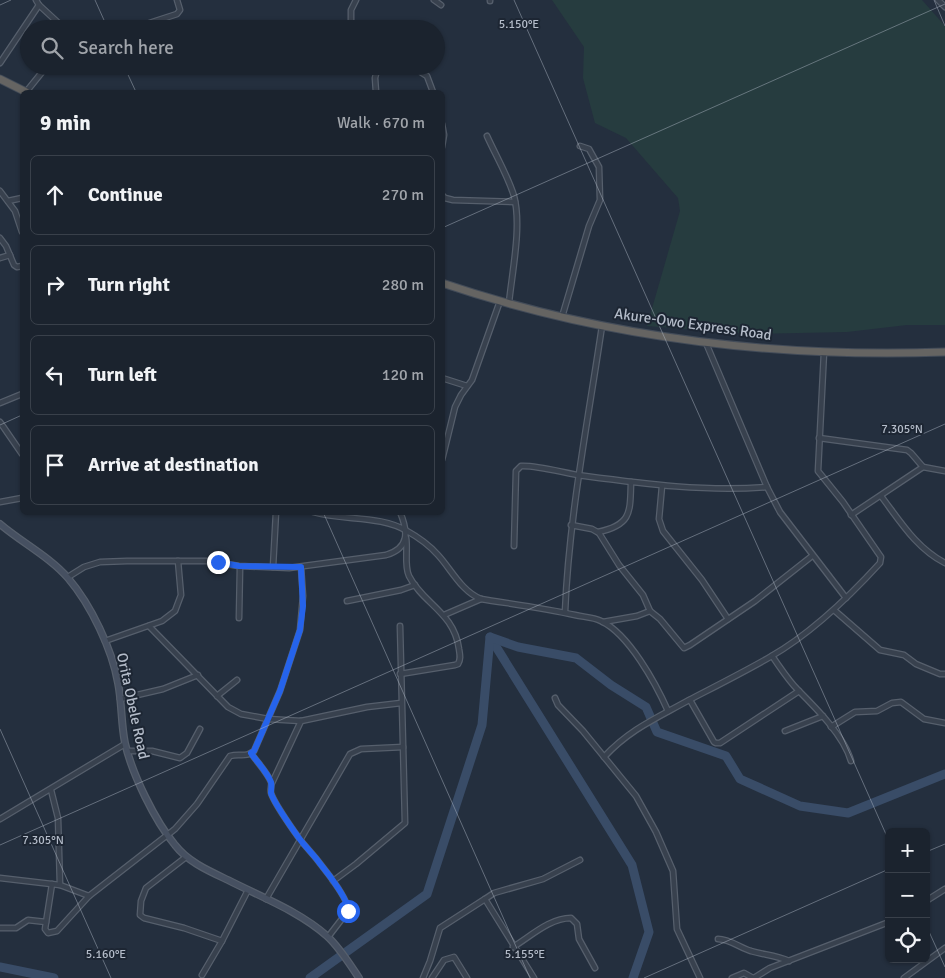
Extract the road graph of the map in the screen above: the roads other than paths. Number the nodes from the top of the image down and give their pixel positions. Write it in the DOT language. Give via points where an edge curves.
graph roads {
  1 [pos="177,0"];
  2 [pos="356,0"];
  3 [pos="434,0"];
  4 [pos="938,0"];
  5 [pos="38,2"];
  6 [pos="441,5"];
  7 [pos="945,7"];
  8 [pos="27,20"];
  9 [pos="56,20"];
  10 [pos="159,20"];
  11 [pos="351,20"];
  12 [pos="20,31"];
  13 [pos="0,63"];
  14 [pos="40,75"];
  15 [pos="376,75"];
  16 [pos="425,75"];
  17 [pos="0,79"];
  18 [pos="22,90"];
  19 [pos="28,90"];
  20 [pos="376,90"];
  21 [pos="432,90"];
  22 [pos="488,136"];
  23 [pos="580,146"];
  24 [pos="0,191"];
  25 [pos="20,198"];
  26 [pos="445,198"];
  27 [pos="8,201"];
  28 [pos="515,202"];
  29 [pos="20,226"];
  30 [pos="0,238"];
  31 [pos="10,256"];
  32 [pos="0,258"];
  33 [pos="20,266"];
  34 [pos="445,284"];
  35 [pos="500,301"];
  36 [pos="509,303"];
  37 [pos="562,317"];
  38 [pos="602,326"];
  39 [pos="706,343"];
  40 [pos="824,352"];
  41 [pos="945,352"];
  42 [pos="445,379"];
  43 [pos="467,386"];
  44 [pos="20,395"];
  45 [pos="0,402"];
  46 [pos="0,422"];
  47 [pos="819,438"];
  48 [pos="445,448"];
  49 [pos="20,451"];
  50 [pos="923,467"];
  51 [pos="945,471"];
  52 [pos="579,476"];
  53 [pos="631,482"];
  54 [pos="662,486"];
  55 [pos="767,487"];
  56 [pos="881,496"];
  57 [pos="20,498"];
  58 [pos="0,502"];
  59 [pos="276,515"];
  60 [pos="323,515"];
  61 [pos="401,515"];
  62 [pos="851,515"];
  63 [pos="0,524"];
  64 [pos="572,525"];
  65 [pos="598,532"];
  66 [pos="406,533"];
  67 [pos="514,546"];
  68 [pos="812,556"];
  69 [pos="178,561"];
  70 [pos="945,563"];
  71 [pos="240,566"];
  72 [pos="273,567"];
  73 [pos="301,567"];
  74 [pos="68,578"];
  75 [pos="415,585"];
  76 [pos="846,598"];
  77 [pos="481,599"];
  78 [pos="347,601"];
  79 [pos="834,610"];
  80 [pos="650,611"];
  81 [pos="565,612"];
  82 [pos="444,615"];
  83 [pos="239,618"];
  84 [pos="728,619"];
  85 [pos="603,622"];
  86 [pos="150,626"];
  87 [pos="400,626"];
  88 [pos="105,641"];
  89 [pos="772,656"];
  90 [pos="198,674"];
  91 [pos="400,674"];
  92 [pos="945,674"];
  93 [pos="237,680"];
  94 [pos="799,691"];
  95 [pos="217,696"];
  96 [pos="555,698"];
  97 [pos="120,699"];
  98 [pos="690,700"];
  99 [pos="401,703"];
  100 [pos="668,711"];
  101 [pos="823,716"];
  102 [pos="268,719"];
  103 [pos="301,721"];
  104 [pos="945,723"];
  105 [pos="831,727"];
  106 [pos="200,728"];
  107 [pos="785,731"];
  108 [pos="403,747"];
  109 [pos="127,748"];
  110 [pos="251,753"];
  111 [pos="604,757"];
  112 [pos="851,761"];
  113 [pos="272,783"];
  114 [pos="51,790"];
  115 [pos="0,819"];
  116 [pos="167,836"];
  117 [pos="300,840"];
  118 [pos="186,857"];
  119 [pos="580,860"];
  120 [pos="0,878"];
  121 [pos="333,881"];
  122 [pos="52,884"];
  123 [pos="60,885"];
  124 [pos="945,889"];
  125 [pos="248,890"];
  126 [pos="88,896"];
  127 [pos="930,898"];
  128 [pos="266,899"];
  129 [pos="485,899"];
  130 [pos="46,922"];
  131 [pos="885,924"];
  132 [pos="0,928"];
  133 [pos="328,937"];
  134 [pos="718,939"];
  135 [pos="222,941"];
  136 [pos="513,947"];
  137 [pos="945,948"];
  138 [pos="789,961"];
  139 [pos="596,968"];
  140 [pos="202,975"];
  141 [pos="359,978"];
  142 [pos="423,978"];
  143 [pos="432,978"];
  144 [pos="467,978"];
  145 [pos="534,978"];
  146 [pos="700,978"];
  147 [pos="732,978"];
  148 [pos="753,978"];
  149 [pos="904,978"];
  1 -- 10 [label="street" via="180,10 177,14"];
  2 -- 11 [label="street"];
  3 -- 6 [label="street"];
  4 -- 7 [label="street"];
  5 -- 8 [label="street"];
  5 -- 9 [label="street"];
  12 -- 13 [label="street"];
  14 -- 19 [label="street"];
  15 -- 20 [label="street"];
  16 -- 21 [label="street"];
  17 -- 18 [label="highway"];
  22 -- 28 [label="street"];
  23 -- 37 [label="street" via="590,149 597,161 600,200"];
  24 -- 27 [label="street"];
  25 -- 27 [label="street"];
  26 -- 28 [label="street"];
  27 -- 29 [label="street"];
  28 -- 36 [label="street" via="517,220"];
  30 -- 31 [label="street"];
  31 -- 32 [label="street"];
  31 -- 33 [label="street" via="15,267"];
  34 -- 35 [label="highway, Akure-Owo Express Road"];
  35 -- 36 [label="highway, Akure-Owo Express Road"];
  35 -- 43 [label="street"];
  36 -- 37 [label="highway, Akure-Owo Express Road"];
  37 -- 38 [label="highway, Akure-Owo Express Road"];
  38 -- 39 [label="highway, Akure-Owo Express Road"];
  38 -- 52 [label="street"];
  39 -- 40 [label="highway, Akure-Owo Express Road"];
  39 -- 55 [label="street"];
  40 -- 41 [label="highway, Akure-Owo Express Road"];
  40 -- 47 [label="street"];
  42 -- 43 [label="street"];
  43 -- 48 [label="street" via="455,407"];
  44 -- 45 [label="street"];
  46 -- 49 [label="street"];
  47 -- 50 [label="street" via="907,450"];
  47 -- 62 [label="street" via="818,471"];
  50 -- 51 [label="street"];
  50 -- 56 [label="street"];
  52 -- 53 [label="street"];
  52 -- 64 [label="street"];
  52 -- 67 [label="street" via="526,466 518,468"];
  53 -- 54 [label="street"];
  53 -- 65 [label="street" via="628,515 618,526"];
  54 -- 55 [label="street"];
  54 -- 84 [label="street" via="659,519 663,531"];
  55 -- 68 [label="street" via="780,512"];
  56 -- 62 [label="street"];
  56 -- 70 [label="street" via="922,548"];
  57 -- 58 [label="street"];
  59 -- 72 [label="street"];
  60 -- 66 [label="street" via="379,521"];
  61 -- 66 [label="street"];
  62 -- 76 [label="street" via="881,560"];
  63 -- 74 [label="main road, Orita Obele Road"];
  64 -- 65 [label="street"];
  64 -- 81 [label="street"];
  65 -- 80 [label="street" via="619,566 643,595"];
  66 -- 73 [label="street" via="402,545 392,553"];
  66 -- 75 [label="street" via="407,569"];
  66 -- 77 [label="street" via="431,548 466,588"];
  68 -- 76 [label="street"];
  68 -- 84 [label="street"];
  69 -- 71 [label="street"];
  69 -- 74 [label="street" via="100,562 84,567"];
  69 -- 86 [label="street" via="178,605 170,616"];
  71 -- 72 [label="street"];
  71 -- 83 [label="street"];
  72 -- 73 [label="street"];
  73 -- 102 [label="street" via="303,606 300,630"];
  74 -- 88 [label="main road, Orita Obele Road" via="84,600"];
  75 -- 78 [label="street"];
  75 -- 82 [label="street"];
  76 -- 79 [label="street"];
  77 -- 81 [label="street"];
  77 -- 82 [label="street"];
  79 -- 89 [label="street"];
  79 -- 92 [label="street" via="880,650 904,655 916,664"];
  80 -- 84 [label="street" via="684,648"];
  80 -- 85 [label="street"];
  81 -- 85 [label="street"];
  82 -- 91 [label="street" via="456,637 460,657 458,664"];
  85 -- 100 [label="street" via="639,659"];
  86 -- 88 [label="street"];
  86 -- 90 [label="street"];
  87 -- 91 [label="street"];
  88 -- 97 [label="main road, Orita Obele Road" via="114,664"];
  89 -- 94 [label="street"];
  89 -- 98 [label="street"];
  90 -- 95 [label="street"];
  90 -- 97 [label="street" via="163,689"];
  91 -- 99 [label="street"];
  93 -- 95 [label="street"];
  94 -- 98 [label="street" via="720,743 714,742"];
  94 -- 101 [label="street"];
  95 -- 102 [label="street" via="235,711"];
  96 -- 111 [label="street"];
  97 -- 109 [label="main road, Orita Obele Road"];
  98 -- 100 [label="street"];
  99 -- 103 [label="street"];
  99 -- 108 [label="street"];
  100 -- 111 [label="street" via="644,724"];
  101 -- 105 [label="street"];
  101 -- 107 [label="street"];
  102 -- 103 [label="street"];
  102 -- 110 [label="street"];
  103 -- 113 [label="street"];
  104 -- 105 [label="street" via="924,719 901,702 876,711 855,712"];
  105 -- 112 [label="street"];
  106 -- 109 [label="street" via="180,758"];
  108 -- 117 [label="street" via="353,751"];
  108 -- 121 [label="street" via="405,822"];
  109 -- 114 [label="street" via="82,769"];
  109 -- 116 [label="main road, Orita Obele Road" via="144,792"];
  110 -- 113 [label="street"];
  110 -- 116 [label="street" via="235,754 226,759 197,804"];
  111 -- 146 [label="street" via="639,802 673,870 677,929"];
  113 -- 117 [label="street" via="272,795"];
  114 -- 115 [label="street"];
  114 -- 123 [label="street" via="58,818"];
  116 -- 118 [label="main road, Orita Obele Road"];
  116 -- 126 [label="street"];
  117 -- 121 [label="street"];
  117 -- 128 [label="street"];
  118 -- 125 [label="main road, Orita Obele Road"];
  118 -- 135 [label="street" via="146,888 140,915"];
  119 -- 129 [label="street" via="543,879 494,893"];
  120 -- 122 [label="street"];
  121 -- 133 [label="street" via="348,909"];
  122 -- 123 [label="street"];
  122 -- 130 [label="street"];
  123 -- 126 [label="street"];
  124 -- 127 [label="street"];
  125 -- 128 [label="main road, Orita Obele Road"];
  125 -- 135 [label="street"];
  126 -- 130 [label="street" via="54,933 46,931"];
  128 -- 133 [label="main road, Orita Obele Road" via="309,922"];
  129 -- 136 [label="street"];
  129 -- 142 [label="street" via="440,928"];
  130 -- 132 [label="street" via="28,920 16,928"];
  131 -- 138 [label="street"];
  133 -- 141 [label="main road, Orita Obele Road"];
  134 -- 138 [label="street"];
  135 -- 140 [label="street"];
  136 -- 139 [label="street" via="548,924 571,918 577,924 579,939"];
  136 -- 145 [label="street"];
  137 -- 149 [label="street"];
  138 -- 148 [label="street"];
  143 -- 144 [label="street" via="444,960 454,957"];
  147 -- 148 [label="street" via="744,973"];
}
